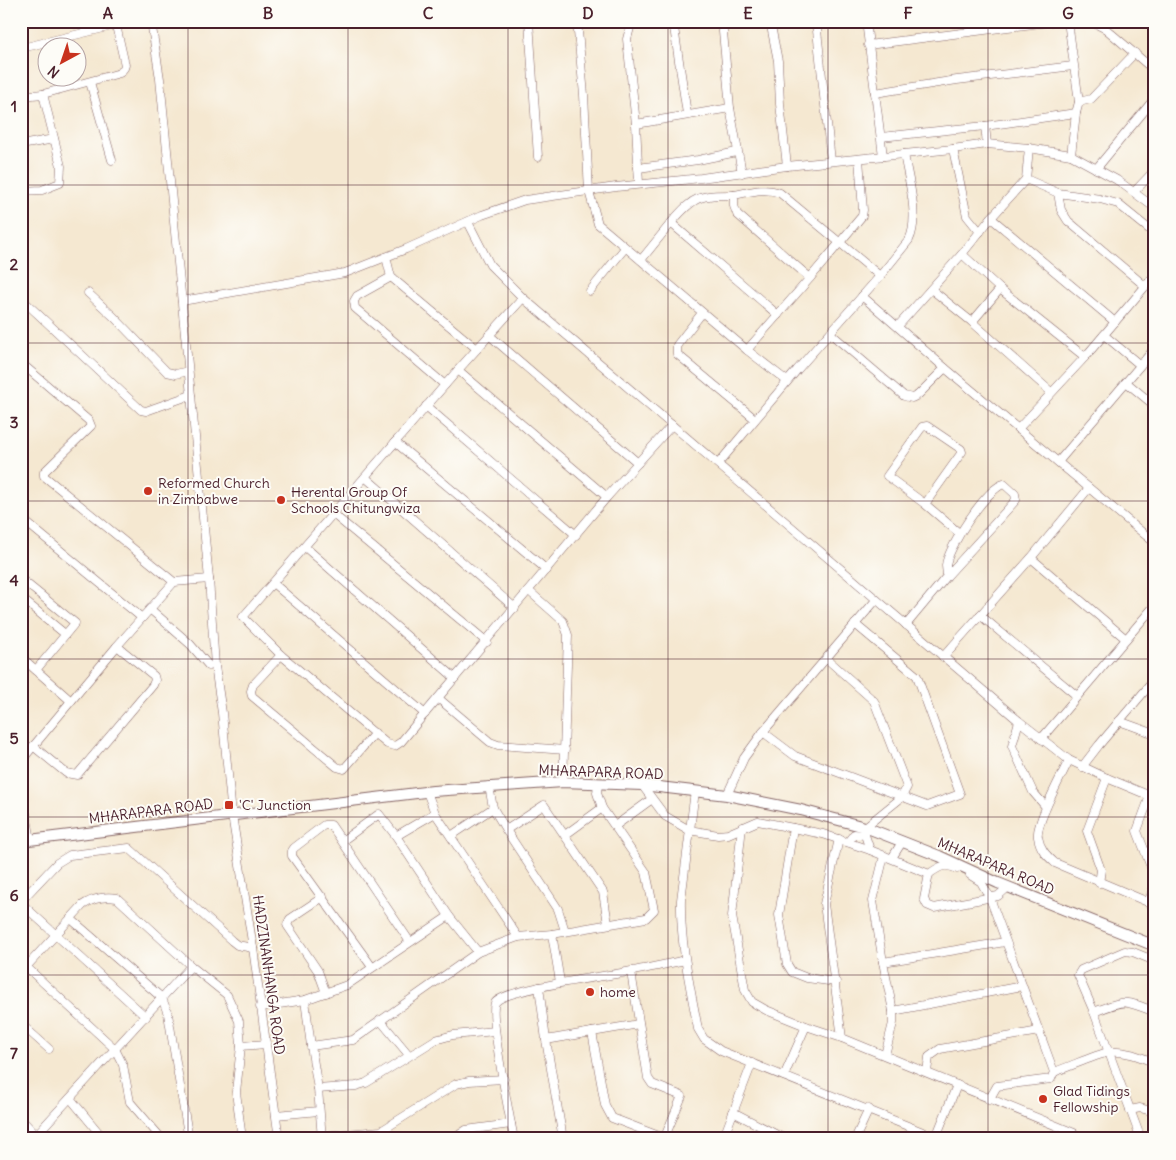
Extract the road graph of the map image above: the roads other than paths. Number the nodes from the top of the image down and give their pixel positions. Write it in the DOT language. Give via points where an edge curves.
graph roads {
  1 [pos="151,21"];
  2 [pos="528,21"];
  3 [pos="576,21"];
  4 [pos="673,21"];
  5 [pos="722,21"];
  6 [pos="770,21"];
  7 [pos="816,21"];
  8 [pos="866,21"];
  9 [pos="1056,21"];
  10 [pos="1068,21"];
  11 [pos="1090,21"];
  12 [pos="631,22"];
  13 [pos="115,23"];
  14 [pos="868,44"];
  15 [pos="1135,53"];
  16 [pos="21,62"];
  17 [pos="1073,66"];
  18 [pos="1155,71"];
  19 [pos="90,82"];
  20 [pos="875,93"];
  21 [pos="43,94"];
  22 [pos="21,96"];
  23 [pos="1155,98"];
  24 [pos="1079,102"];
  25 [pos="730,108"];
  26 [pos="1076,113"];
  27 [pos="687,114"];
  28 [pos="636,124"];
  29 [pos="985,126"];
  30 [pos="881,137"];
  31 [pos="54,140"];
  32 [pos="987,144"];
  33 [pos="21,145"];
  34 [pos="1028,148"];
  35 [pos="953,149"];
  36 [pos="737,152"];
  37 [pos="904,154"];
  38 [pos="1071,155"];
  39 [pos="883,156"];
  40 [pos="538,157"];
  41 [pos="859,159"];
  42 [pos="112,160"];
  43 [pos="831,162"];
  44 [pos="787,166"];
  45 [pos="638,168"];
  46 [pos="1096,169"];
  47 [pos="1155,170"];
  48 [pos="742,173"];
  49 [pos="1026,179"];
  50 [pos="639,184"];
  51 [pos="21,190"];
  52 [pos="589,191"];
  53 [pos="1134,192"];
  54 [pos="1058,193"];
  55 [pos="734,195"];
  56 [pos="1155,208"];
  57 [pos="991,218"];
  58 [pos="468,222"];
  59 [pos="672,223"];
  60 [pos="980,232"];
  61 [pos="1155,234"];
  62 [pos="840,242"];
  63 [pos="625,248"];
  64 [pos="962,254"];
  65 [pos="386,257"];
  66 [pos="641,260"];
  67 [pos="1155,275"];
  68 [pos="880,276"];
  69 [pos="391,277"];
  70 [pos="810,278"];
  71 [pos="1146,286"];
  72 [pos="1000,288"];
  73 [pos="932,289"];
  74 [pos="590,291"];
  75 [pos="88,292"];
  76 [pos="862,296"];
  77 [pos="523,298"];
  78 [pos="182,301"];
  79 [pos="21,303"];
  80 [pos="702,313"];
  81 [pos="778,315"];
  82 [pos="972,322"];
  83 [pos="1115,322"];
  84 [pos="898,326"];
  85 [pos="830,333"];
  86 [pos="489,335"];
  87 [pos="1104,335"];
  88 [pos="1155,348"];
  89 [pos="477,349"];
  90 [pos="747,350"];
  91 [pos="1085,357"];
  92 [pos="21,363"];
  93 [pos="1140,365"];
  94 [pos="945,368"];
  95 [pos="458,370"];
  96 [pos="188,371"];
  97 [pos="787,382"];
  98 [pos="1126,382"];
  99 [pos="445,385"];
  100 [pos="1051,392"];
  101 [pos="191,395"];
  102 [pos="426,406"];
  103 [pos="1155,406"];
  104 [pos="755,419"];
  105 [pos="672,425"];
  106 [pos="1018,429"];
  107 [pos="395,442"];
  108 [pos="1058,462"];
  109 [pos="638,463"];
  110 [pos="718,464"];
  111 [pos="365,477"];
  112 [pos="1089,488"];
  113 [pos="607,497"];
  114 [pos="925,504"];
  115 [pos="333,514"];
  116 [pos="21,518"];
  117 [pos="959,533"];
  118 [pos="576,535"];
  119 [pos="1155,543"];
  120 [pos="305,548"];
  121 [pos="1031,558"];
  122 [pos="547,570"];
  123 [pos="947,576"];
  124 [pos="21,579"];
  125 [pos="209,579"];
  126 [pos="174,582"];
  127 [pos="274,584"];
  128 [pos="529,591"];
  129 [pos="21,598"];
  130 [pos="876,600"];
  131 [pos="1155,605"];
  132 [pos="515,608"];
  133 [pos="150,609"];
  134 [pos="980,615"];
  135 [pos="142,618"];
  136 [pos="855,624"];
  137 [pos="906,625"];
  138 [pos="66,634"];
  139 [pos="1126,639"];
  140 [pos="487,642"];
  141 [pos="117,646"];
  142 [pos="281,655"];
  143 [pos="21,657"];
  144 [pos="943,657"];
  145 [pos="827,659"];
  146 [pos="209,666"];
  147 [pos="36,670"];
  148 [pos="455,678"];
  149 [pos="1155,679"];
  150 [pos="1077,696"];
  151 [pos="438,698"];
  152 [pos="71,701"];
  153 [pos="424,714"];
  154 [pos="1019,721"];
  155 [pos="1119,721"];
  156 [pos="763,732"];
  157 [pos="375,733"];
  158 [pos="1155,734"];
  159 [pos="1041,739"];
  160 [pos="33,746"];
  161 [pos="565,750"];
  162 [pos="1069,760"];
  163 [pos="21,761"];
  164 [pos="1082,766"];
  165 [pos="1107,778"];
  166 [pos="563,782"];
  167 [pos="598,783"];
  168 [pos="642,784"];
  169 [pos="488,786"];
  170 [pos="694,791"];
  171 [pos="427,792"];
  172 [pos="726,794"];
  173 [pos="1152,797"];
  174 [pos="901,798"];
  175 [pos="652,799"];
  176 [pos="21,804"];
  177 [pos="1046,807"];
  178 [pos="493,808"];
  179 [pos="602,808"];
  180 [pos="435,813"];
  181 [pos="232,815"];
  182 [pos="615,826"];
  183 [pos="742,827"];
  184 [pos="793,828"];
  185 [pos="506,830"];
  186 [pos="689,830"];
  187 [pos="865,831"];
  188 [pos="565,835"];
  189 [pos="396,836"];
  190 [pos="451,836"];
  191 [pos="839,839"];
  192 [pos="26,840"];
  193 [pos="342,840"];
  194 [pos="848,842"];
  195 [pos="902,842"];
  196 [pos="870,850"];
  197 [pos="888,857"];
  198 [pos="929,874"];
  199 [pos="1099,883"];
  200 [pos="1008,887"];
  201 [pos="323,897"];
  202 [pos="990,898"];
  203 [pos="21,902"];
  204 [pos="1151,904"];
  205 [pos="449,916"];
  206 [pos="71,918"];
  207 [pos="608,924"];
  208 [pos="565,931"];
  209 [pos="55,934"];
  210 [pos="552,934"];
  211 [pos="518,937"];
  212 [pos="410,942"];
  213 [pos="1005,942"];
  214 [pos="1155,946"];
  215 [pos="253,948"];
  216 [pos="478,952"];
  217 [pos="685,960"];
  218 [pos="1155,961"];
  219 [pos="883,962"];
  220 [pos="24,964"];
  221 [pos="191,966"];
  222 [pos="372,967"];
  223 [pos="631,972"];
  224 [pos="560,982"];
  225 [pos="836,982"];
  226 [pos="1022,986"];
  227 [pos="539,987"];
  228 [pos="326,993"];
  229 [pos="162,998"];
  230 [pos="305,1000"];
  231 [pos="260,1006"];
  232 [pos="893,1011"];
  233 [pos="1094,1012"];
  234 [pos="1155,1012"];
  235 [pos="146,1016"];
  236 [pos="380,1020"];
  237 [pos="21,1024"];
  238 [pos="639,1024"];
  239 [pos="806,1026"];
  240 [pos="495,1031"];
  241 [pos="592,1032"];
  242 [pos="1039,1032"];
  243 [pos="842,1038"];
  244 [pos="546,1040"];
  245 [pos="266,1044"];
  246 [pos="241,1046"];
  247 [pos="311,1046"];
  248 [pos="115,1048"];
  249 [pos="49,1049"];
  250 [pos="1109,1052"];
  251 [pos="409,1055"];
  252 [pos="885,1055"];
  253 [pos="752,1063"];
  254 [pos="1155,1063"];
  255 [pos="927,1072"];
  256 [pos="1054,1072"];
  257 [pos="784,1076"];
  258 [pos="504,1078"];
  259 [pos="957,1085"];
  260 [pos="318,1089"];
  261 [pos="70,1098"];
  262 [pos="989,1100"];
  263 [pos="869,1109"];
  264 [pos="1130,1110"];
  265 [pos="319,1111"];
  266 [pos="733,1112"];
  267 [pos="1155,1112"];
  268 [pos="276,1115"];
  269 [pos="21,1120"];
  270 [pos="511,1124"];
  271 [pos="39,1136"];
  272 [pos="322,1137"];
  273 [pos="773,1137"];
  274 [pos="938,1138"];
  275 [pos="104,1139"];
  276 [pos="162,1139"];
  277 [pos="186,1139"];
  278 [pos="242,1139"];
  279 [pos="279,1139"];
  280 [pos="453,1139"];
  281 [pos="514,1139"];
  282 [pos="563,1139"];
  283 [pos="664,1139"];
  284 [pos="722,1139"];
  285 [pos="785,1139"];
  286 [pos="855,1139"];
  287 [pos="1075,1139"];
  288 [pos="1141,1139"];
  1 -- 78 [label="street, HADZINANHANGA ROAD" via="160,79"];
  2 -- 40 [label="street"];
  3 -- 52 [label="street"];
  4 -- 27 [label="street"];
  5 -- 25 [label="street"];
  6 -- 44 [label="street" via="778,61"];
  7 -- 43 [label="street"];
  8 -- 14 [label="street"];
  9 -- 14 [label="street"];
  10 -- 17 [label="street"];
  11 -- 15 [label="street" via="1106,29"];
  12 -- 28 [label="street" via="627,39"];
  13 -- 16 [label="street" via="26,47"];
  13 -- 19 [label="street" via="124,68 120,73"];
  14 -- 20 [label="street"];
  15 -- 18 [label="street"];
  15 -- 24 [label="street" via="1091,99"];
  17 -- 20 [label="street"];
  17 -- 24 [label="street"];
  19 -- 21 [label="street"];
  19 -- 42 [label="street"];
  20 -- 30 [label="street"];
  21 -- 22 [label="street"];
  21 -- 31 [label="street"];
  23 -- 46 [label="street"];
  24 -- 26 [label="street"];
  25 -- 27 [label="street"];
  25 -- 36 [label="street"];
  26 -- 29 [label="street"];
  26 -- 38 [label="street"];
  27 -- 28 [label="street"];
  28 -- 45 [label="street"];
  29 -- 30 [label="street"];
  29 -- 32 [label="street"];
  30 -- 39 [label="street"];
  31 -- 33 [label="street"];
  31 -- 51 [label="street" via="61,166 60,183 42,190"];
  32 -- 34 [label="street"];
  32 -- 35 [label="street"];
  34 -- 38 [label="street"];
  34 -- 49 [label="street"];
  35 -- 37 [label="street"];
  35 -- 60 [label="street" via="967,216"];
  36 -- 45 [label="street"];
  36 -- 48 [label="street"];
  37 -- 39 [label="street"];
  37 -- 68 [label="street" via="913,209 912,233"];
  38 -- 46 [label="street"];
  39 -- 41 [label="street"];
  41 -- 43 [label="street"];
  41 -- 62 [label="street" via="863,213"];
  43 -- 44 [label="street"];
  44 -- 48 [label="street"];
  45 -- 50 [label="street"];
  46 -- 53 [label="street"];
  47 -- 53 [label="street"];
  48 -- 50 [label="street"];
  49 -- 54 [label="street"];
  49 -- 57 [label="street"];
  50 -- 52 [label="street"];
  52 -- 58 [label="street" via="525,200"];
  52 -- 63 [label="street" via="598,224"];
  53 -- 56 [label="street"];
  54 -- 61 [label="street" via="1118,204"];
  54 -- 71 [label="street" via="1061,210 1068,221"];
  55 -- 59 [label="street" via="696,198"];
  55 -- 62 [label="street" via="763,190 780,193"];
  55 -- 70 [label="street" via="737,214"];
  57 -- 60 [label="street"];
  57 -- 83 [label="street"];
  58 -- 65 [label="street"];
  58 -- 77 [label="street" via="490,265"];
  59 -- 66 [label="street"];
  59 -- 81 [label="street"];
  60 -- 64 [label="street"];
  62 -- 68 [label="street"];
  62 -- 70 [label="street"];
  63 -- 66 [label="street"];
  63 -- 74 [label="street"];
  64 -- 72 [label="street"];
  64 -- 73 [label="street"];
  65 -- 69 [label="street"];
  65 -- 78 [label="street" via="345,272"];
  66 -- 80 [label="street"];
  67 -- 71 [label="street"];
  68 -- 76 [label="street"];
  69 -- 89 [label="street"];
  69 -- 99 [label="street" via="357,296 355,308"];
  70 -- 81 [label="street"];
  71 -- 83 [label="street"];
  72 -- 82 [label="street"];
  72 -- 91 [label="street"];
  73 -- 82 [label="street"];
  73 -- 84 [label="street"];
  75 -- 96 [label="street" via="167,372"];
  76 -- 84 [label="street"];
  76 -- 85 [label="street"];
  77 -- 86 [label="street"];
  77 -- 105 [label="street"];
  78 -- 96 [label="street, HADZINANHANGA ROAD"];
  79 -- 101 [label="street" via="26,303 141,410"];
  80 -- 90 [label="street"];
  80 -- 104 [label="street" via="677,345 677,354"];
  81 -- 90 [label="street"];
  82 -- 100 [label="street"];
  83 -- 87 [label="street"];
  84 -- 94 [label="street"];
  85 -- 94 [label="street" via="904,396 912,398 918,395"];
  85 -- 97 [label="street"];
  86 -- 89 [label="street"];
  86 -- 109 [label="street"];
  87 -- 91 [label="street"];
  87 -- 93 [label="street"];
  88 -- 93 [label="street"];
  89 -- 95 [label="street"];
  90 -- 97 [label="street"];
  91 -- 100 [label="street"];
  92 -- 126 [label="street" via="91,426 44,472 44,476"];
  93 -- 98 [label="street"];
  94 -- 106 [label="street"];
  95 -- 99 [label="street"];
  95 -- 113 [label="street"];
  96 -- 101 [label="street, HADZINANHANGA ROAD"];
  97 -- 104 [label="street"];
  98 -- 103 [label="street"];
  98 -- 108 [label="street"];
  99 -- 102 [label="street"];
  100 -- 106 [label="street"];
  101 -- 125 [label="street, HADZINANHANGA ROAD"];
  102 -- 107 [label="street"];
  102 -- 118 [label="street"];
  104 -- 110 [label="street"];
  105 -- 109 [label="street"];
  105 -- 110 [label="street"];
  106 -- 108 [label="street"];
  107 -- 111 [label="street"];
  107 -- 122 [label="street"];
  108 -- 112 [label="street"];
  109 -- 113 [label="street"];
  110 -- 130 [label="street"];
  111 -- 115 [label="street"];
  111 -- 132 [label="street"];
  112 -- 119 [label="street"];
  112 -- 121 [label="street"];
  113 -- 118 [label="street"];
  114 -- 114 [label="street" via="887,476 922,427 927,426 962,452"];
  114 -- 117 [label="street"];
  115 -- 120 [label="street"];
  115 -- 140 [label="street"];
  116 -- 135 [label="street"];
  117 -- 123 [label="street" via="946,564"];
  117 -- 123 [label="street" via="994,488 1004,484 1015,494 1013,505"];
  118 -- 122 [label="street"];
  120 -- 127 [label="street"];
  120 -- 148 [label="street"];
  121 -- 134 [label="street"];
  121 -- 139 [label="street"];
  122 -- 128 [label="street"];
  123 -- 137 [label="street"];
  124 -- 138 [label="street" via="75,623"];
  125 -- 126 [label="street"];
  125 -- 181 [label="street, HADZINANHANGA ROAD"];
  126 -- 133 [label="street"];
  127 -- 142 [label="street" via="243,617"];
  127 -- 153 [label="street"];
  128 -- 132 [label="street"];
  128 -- 161 [label="street" via="563,621 568,635"];
  129 -- 138 [label="street"];
  130 -- 136 [label="street"];
  130 -- 137 [label="street"];
  131 -- 139 [label="street"];
  132 -- 140 [label="street"];
  133 -- 135 [label="street"];
  133 -- 146 [label="street" via="190,644"];
  134 -- 144 [label="street"];
  134 -- 150 [label="street"];
  135 -- 141 [label="street"];
  136 -- 145 [label="street"];
  136 -- 174 [label="street" via="917,676 960,791 960,794 927,806"];
  137 -- 144 [label="street"];
  138 -- 147 [label="street"];
  139 -- 150 [label="street"];
  140 -- 148 [label="street"];
  141 -- 152 [label="street"];
  141 -- 160 [label="street" via="154,676 153,685 77,774 66,773"];
  142 -- 157 [label="street"];
  142 -- 157 [label="street" via="253,685 252,696 337,767 344,768 349,764"];
  143 -- 147 [label="street"];
  144 -- 154 [label="street"];
  145 -- 156 [label="street"];
  145 -- 174 [label="street" via="874,701 907,787"];
  147 -- 152 [label="street"];
  148 -- 151 [label="street"];
  149 -- 155 [label="street"];
  150 -- 159 [label="street"];
  151 -- 153 [label="street"];
  151 -- 161 [label="street" via="498,746"];
  152 -- 160 [label="street"];
  153 -- 157 [label="street" via="395,746 387,744"];
  154 -- 159 [label="street"];
  154 -- 177 [label="street" via="1012,746 1033,792"];
  155 -- 158 [label="street"];
  155 -- 164 [label="street"];
  156 -- 172 [label="street" via="744,758"];
  156 -- 174 [label="street" via="794,756"];
  159 -- 162 [label="street"];
  160 -- 163 [label="street"];
  161 -- 166 [label="street"];
  162 -- 164 [label="street"];
  162 -- 177 [label="street"];
  164 -- 165 [label="street"];
  165 -- 173 [label="street"];
  165 -- 199 [label="street" via="1087,831 1101,870"];
  166 -- 167 [label="main road, MHARAPARA ROAD"];
  166 -- 169 [label="main road, MHARAPARA ROAD"];
  167 -- 168 [label="main road, MHARAPARA ROAD"];
  167 -- 179 [label="street" via="597,793"];
  168 -- 170 [label="main road, MHARAPARA ROAD"];
  168 -- 175 [label="street"];
  169 -- 171 [label="main road, MHARAPARA ROAD"];
  169 -- 178 [label="street"];
  170 -- 172 [label="main road, MHARAPARA ROAD"];
  170 -- 186 [label="street"];
  171 -- 180 [label="street"];
  171 -- 181 [label="main road, MHARAPARA ROAD"];
  172 -- 187 [label="main road, MHARAPARA ROAD" via="801,810"];
  173 -- 204 [label="street" via="1137,831 1154,875"];
  174 -- 187 [label="street"];
  175 -- 182 [label="street"];
  175 -- 186 [label="street" via="665,816"];
  176 -- 192 [label="street" via="26,814"];
  177 -- 199 [label="street" via="1037,835 1043,853 1055,863"];
  178 -- 185 [label="street"];
  178 -- 190 [label="street"];
  179 -- 182 [label="street"];
  179 -- 188 [label="street"];
  180 -- 189 [label="street"];
  180 -- 190 [label="street"];
  181 -- 192 [label="main road, MHARAPARA ROAD"];
  181 -- 215 [label="street, HADZINANHANGA ROAD"];
  182 -- 207 [label="street" via="646,872 654,910 646,918"];
  183 -- 184 [label="street" via="758,821"];
  183 -- 186 [label="street" via="718,835"];
  183 -- 239 [label="street" via="732,916 745,990 752,1002"];
  184 -- 191 [label="street"];
  184 -- 225 [label="street" via="779,915 787,964 792,972 807,978"];
  185 -- 188 [label="street" via="544,806"];
  185 -- 208 [label="street" via="558,909"];
  186 -- 217 [label="street" via="680,916"];
  187 -- 194 [label="street" via="854,834"];
  187 -- 195 [label="main road, MHARAPARA ROAD"];
  187 -- 196 [label="street"];
  188 -- 207 [label="street" via="603,892"];
  189 -- 193 [label="street" via="379,814"];
  189 -- 205 [label="street"];
  190 -- 211 [label="street"];
  191 -- 194 [label="street"];
  191 -- 225 [label="street" via="824,904"];
  193 -- 201 [label="street" via="327,824 292,851 292,856"];
  193 -- 212 [label="street"];
  194 -- 196 [label="street"];
  195 -- 197 [label="street"];
  195 -- 200 [label="main road, MHARAPARA ROAD"];
  196 -- 197 [label="street"];
  197 -- 198 [label="street"];
  197 -- 219 [label="street" via="873,901"];
  198 -- 202 [label="street" via="938,867 949,865 974,876"];
  198 -- 202 [label="street" via="924,899 926,905 934,908"];
  199 -- 204 [label="street"];
  200 -- 202 [label="street"];
  200 -- 214 [label="main road, MHARAPARA ROAD"];
  201 -- 222 [label="street"];
  201 -- 228 [label="street" via="290,919 287,925 318,971"];
  202 -- 213 [label="street"];
  203 -- 209 [label="street"];
  203 -- 215 [label="street" via="57,863 70,855 129,848 232,941"];
  205 -- 212 [label="street"];
  205 -- 216 [label="street"];
  206 -- 209 [label="street"];
  206 -- 221 [label="street" via="90,900 117,898"];
  206 -- 229 [label="street"];
  207 -- 208 [label="street"];
  208 -- 210 [label="street"];
  209 -- 220 [label="street"];
  209 -- 235 [label="street"];
  210 -- 211 [label="street"];
  210 -- 224 [label="street"];
  211 -- 216 [label="street"];
  212 -- 222 [label="street"];
  213 -- 219 [label="street"];
  213 -- 226 [label="street"];
  215 -- 231 [label="street, HADZINANHANGA ROAD"];
  216 -- 236 [label="street"];
  217 -- 223 [label="street"];
  217 -- 253 [label="street" via="701,1034 721,1051"];
  218 -- 233 [label="street" via="1125,951 1081,970 1078,975"];
  219 -- 232 [label="street"];
  220 -- 248 [label="street"];
  221 -- 229 [label="street"];
  221 -- 246 [label="street" via="227,995 239,1022"];
  222 -- 228 [label="street" via="347,985"];
  223 -- 224 [label="street"];
  223 -- 238 [label="street"];
  224 -- 227 [label="street"];
  225 -- 243 [label="street"];
  226 -- 232 [label="street"];
  226 -- 242 [label="street"];
  227 -- 240 [label="street" via="500,998 495,1003"];
  227 -- 244 [label="street"];
  228 -- 230 [label="street"];
  229 -- 235 [label="street"];
  229 -- 277 [label="street" via="188,1134"];
  230 -- 231 [label="street"];
  230 -- 247 [label="street"];
  231 -- 245 [label="street, HADZINANHANGA ROAD"];
  232 -- 252 [label="street"];
  233 -- 234 [label="street" via="1129,1002"];
  233 -- 250 [label="street"];
  235 -- 248 [label="street"];
  236 -- 247 [label="street" via="353,1040"];
  236 -- 251 [label="street"];
  237 -- 249 [label="street"];
  238 -- 241 [label="street"];
  238 -- 283 [label="street" via="648,1078 652,1084 682,1096"];
  239 -- 243 [label="street"];
  239 -- 257 [label="street"];
  240 -- 251 [label="street" via="435,1040"];
  240 -- 258 [label="street"];
  241 -- 244 [label="street"];
  241 -- 283 [label="street" via="605,1105 612,1118"];
  242 -- 255 [label="street" via="940,1049 929,1058"];
  242 -- 256 [label="street"];
  243 -- 252 [label="street"];
  244 -- 282 [label="street"];
  245 -- 246 [label="street"];
  245 -- 268 [label="street, HADZINANHANGA ROAD"];
  246 -- 278 [label="street" via="236,1092"];
  247 -- 260 [label="street"];
  248 -- 261 [label="street"];
  248 -- 276 [label="street" via="123,1066 130,1102"];
  250 -- 254 [label="street" via="1124,1052"];
  250 -- 256 [label="street"];
  250 -- 264 [label="street"];
  251 -- 260 [label="street" via="366,1083"];
  252 -- 255 [label="street"];
  253 -- 257 [label="street"];
  253 -- 266 [label="street"];
  255 -- 259 [label="street"];
  256 -- 262 [label="street" via="1051,1079 997,1086"];
  257 -- 263 [label="street"];
  258 -- 270 [label="street"];
  258 -- 272 [label="street" via="456,1084 381,1131"];
  259 -- 262 [label="street"];
  259 -- 274 [label="street"];
  260 -- 265 [label="street"];
  261 -- 271 [label="street"];
  261 -- 275 [label="street"];
  262 -- 287 [label="street" via="1074,1133"];
  263 -- 274 [label="street"];
  263 -- 286 [label="street"];
  264 -- 267 [label="street" via="1140,1108"];
  264 -- 288 [label="street"];
  265 -- 268 [label="street"];
  265 -- 272 [label="street"];
  266 -- 273 [label="street"];
  266 -- 284 [label="street"];
  268 -- 279 [label="street, HADZINANHANGA ROAD"];
  269 -- 271 [label="street"];
  270 -- 280 [label="street" via="466,1130"];
  270 -- 281 [label="street"];
  273 -- 285 [label="street"];
}
